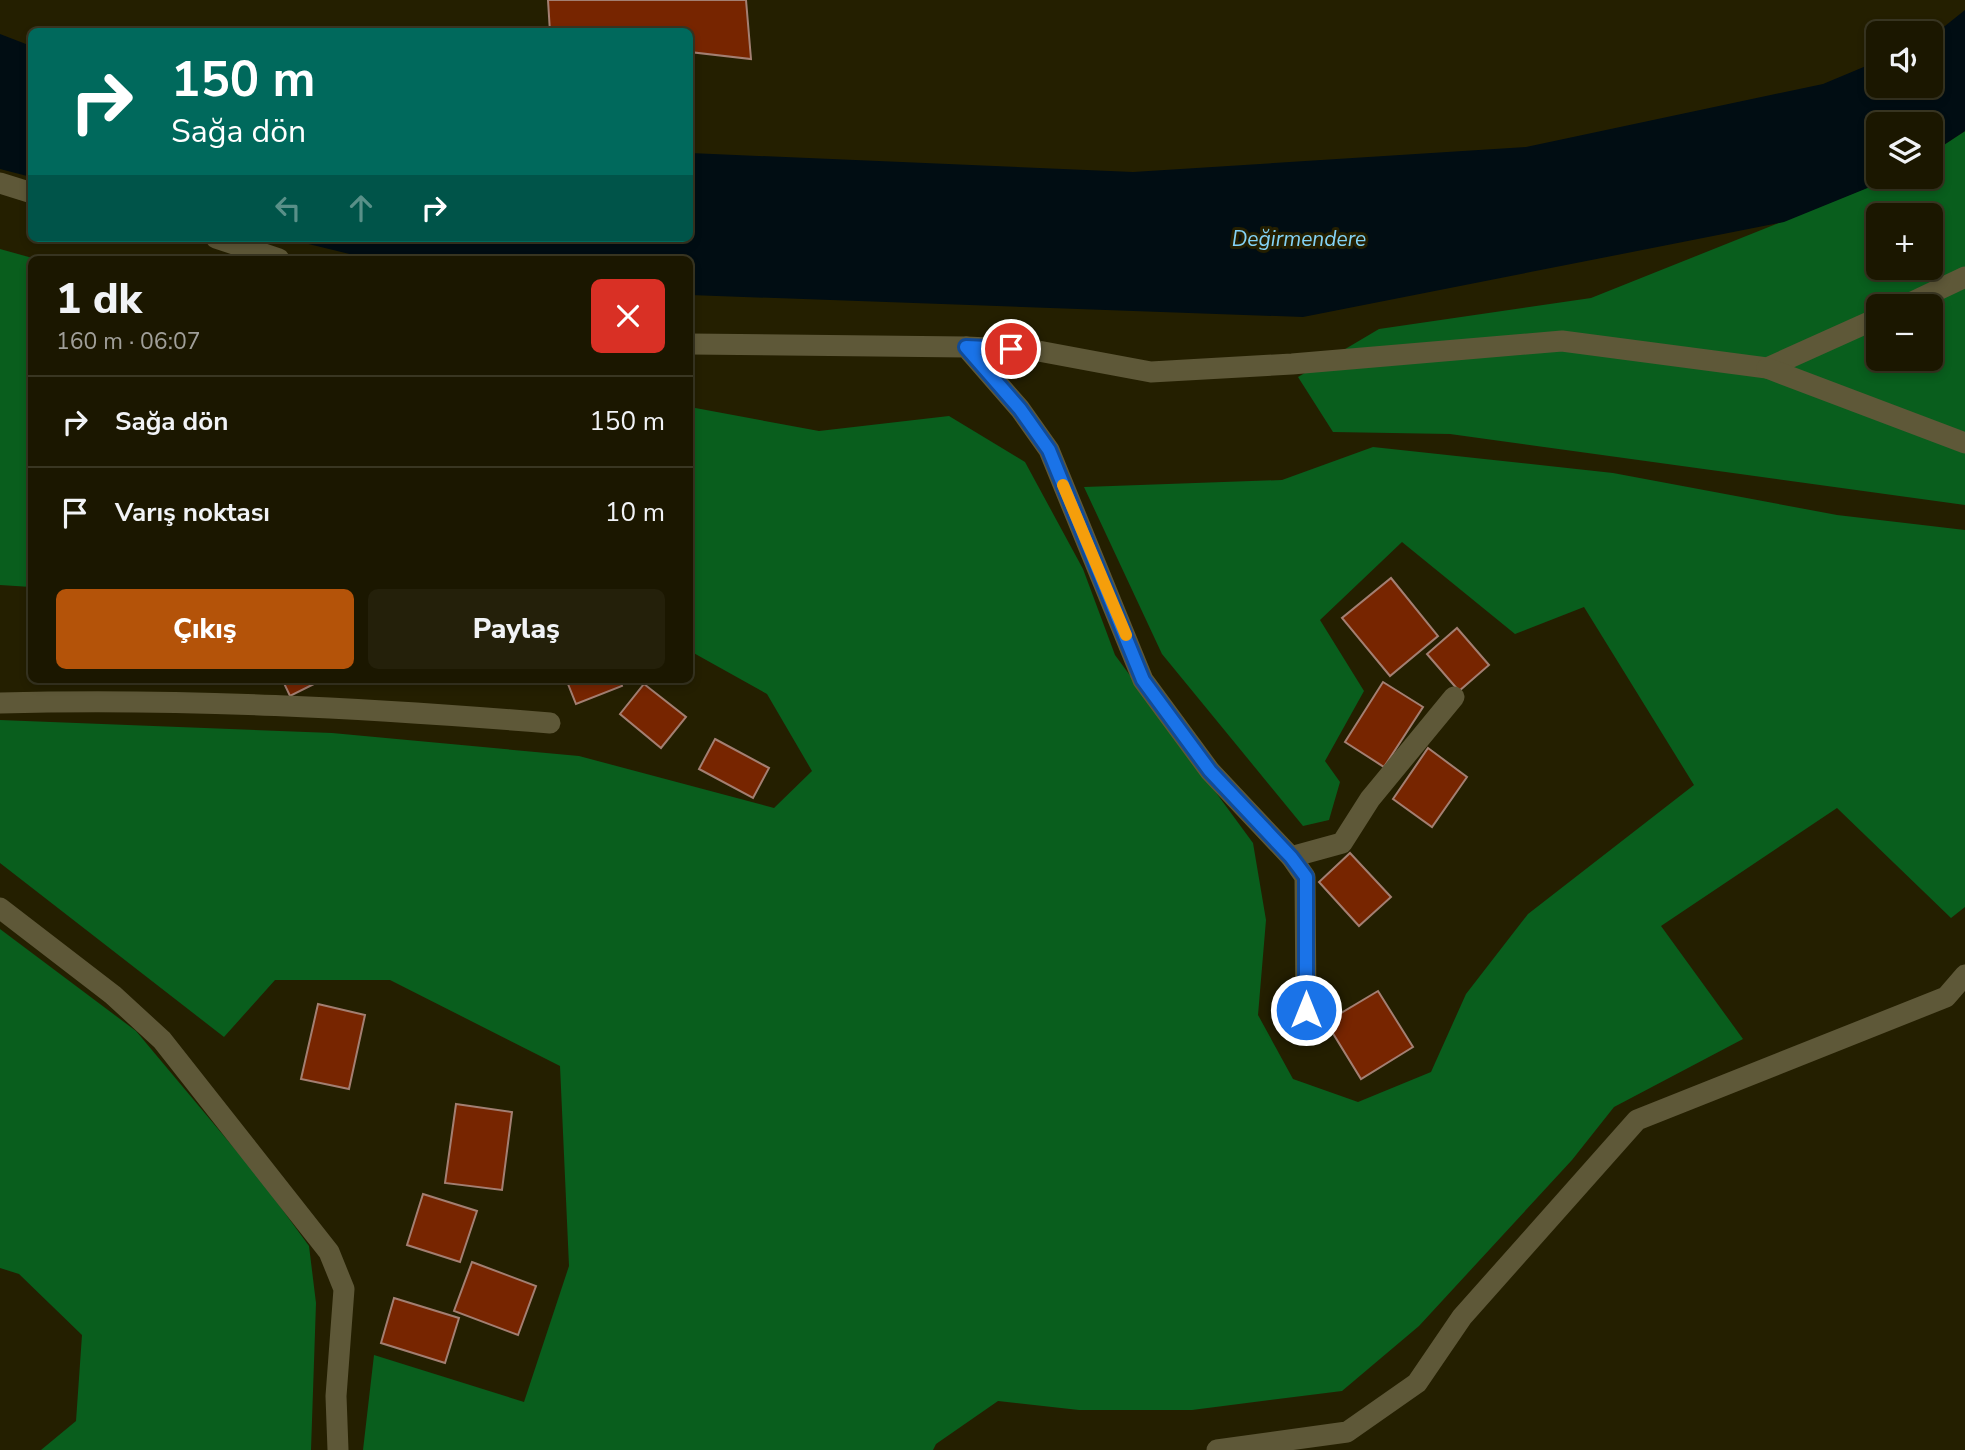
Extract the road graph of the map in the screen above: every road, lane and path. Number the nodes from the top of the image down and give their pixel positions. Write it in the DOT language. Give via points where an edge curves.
graph roads {
  1 [pos="0,183"];
  2 [pos="28,192"];
  3 [pos="228,242"];
  4 [pos="270,256"];
  5 [pos="1965,276"];
  6 [pos="1928,294"];
  7 [pos="1866,323"];
  8 [pos="693,344"];
  9 [pos="966,347"];
  10 [pos="1767,368"];
  11 [pos="1965,443"];
  12 [pos="1454,697"];
  13 [pos="0,703"];
  14 [pos="550,723"];
  15 [pos="1291,857"];
  16 [pos="0,908"];
  17 [pos="1965,975"];
  18 [pos="1306,1010"];
  19 [pos="338,1450"];
  20 [pos="1217,1450"];
  1 -- 2 [label="street"];
  3 -- 4 [label="street"];
  5 -- 6 [label="street"];
  7 -- 10 [label="street"];
  8 -- 9 [label="street"];
  9 -- 10 [label="street" via="1033,350 1151,372 1562,341"];
  9 -- 15 [label="street" via="1049,450 1143,680 1210,771"];
  10 -- 11 [label="street"];
  12 -- 15 [label="street" via="1370,799 1342,843"];
  13 -- 14 [label="street" via="366,708"];
  15 -- 18 [label="street" via="1306,877"];
  16 -- 19 [label="street" via="113,995 162,1040 329,1252 345,1289 336,1396"];
  17 -- 20 [label="street" via="1946,998 1637,1120 1462,1317 1417,1383 1347,1432"];
}
